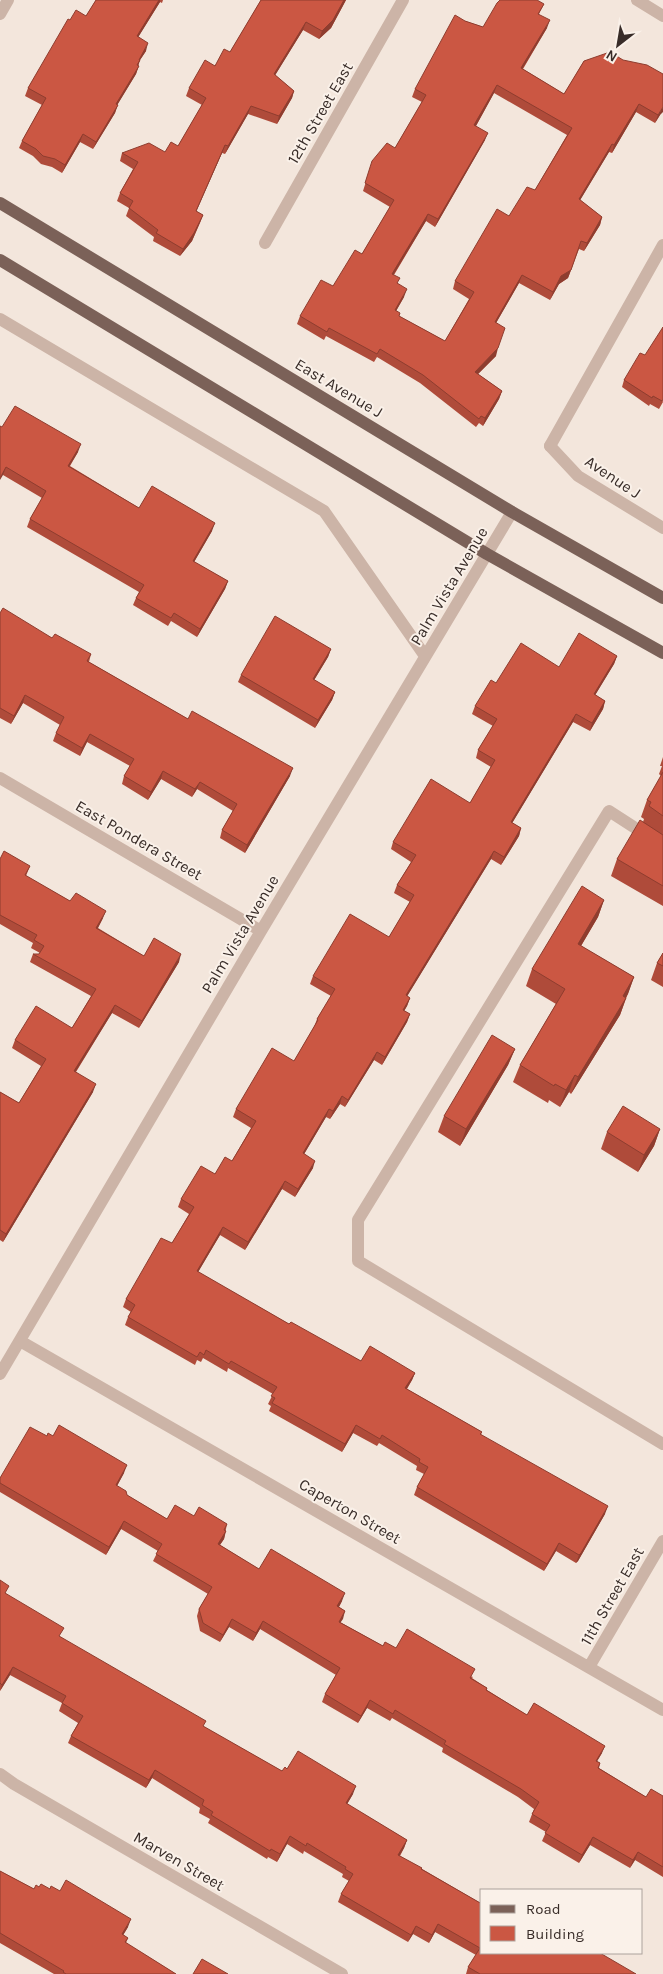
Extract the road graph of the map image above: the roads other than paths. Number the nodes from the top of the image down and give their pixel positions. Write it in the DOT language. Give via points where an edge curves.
graph roads {
  1 [pos="8,0"];
  2 [pos="403,0"];
  3 [pos="637,0"];
  4 [pos="0,14"];
  5 [pos="663,16"];
  6 [pos="0,203"];
  7 [pos="265,243"];
  8 [pos="663,245"];
  9 [pos="0,260"];
  10 [pos="0,319"];
  11 [pos="512,512"];
  12 [pos="663,528"];
  13 [pos="487,554"];
  14 [pos="663,598"];
  15 [pos="663,653"];
  16 [pos="425,656"];
  17 [pos="0,778"];
  18 [pos="663,846"];
  19 [pos="261,931"];
  20 [pos="20,1341"];
  21 [pos="0,1374"];
  22 [pos="663,1444"];
  23 [pos="663,1541"];
  24 [pos="589,1667"];
  25 [pos="663,1710"];
  26 [pos="0,1774"];
  27 [pos="342,1974"];
  1 -- 4 [label="street"];
  2 -- 7 [label="street, 12th Street East"];
  3 -- 5 [label="street"];
  6 -- 11 [label="main road, East Avenue J"];
  8 -- 12 [label="street, Avenue J" via="550,446 578,476"];
  9 -- 13 [label="main road"];
  10 -- 16 [label="street" via="324,511"];
  11 -- 13 [label="street, Palm Vista Avenue"];
  11 -- 14 [label="main road, East Avenue J"];
  13 -- 15 [label="main road"];
  13 -- 16 [label="street, Palm Vista Avenue"];
  16 -- 19 [label="street, Palm Vista Avenue"];
  17 -- 19 [label="street, East Pondera Street"];
  18 -- 22 [label="street" via="609,811 358,1220 358,1261"];
  19 -- 20 [label="street, Palm Vista Avenue"];
  20 -- 21 [label="street, Palm Vista Avenue"];
  20 -- 24 [label="street, Caperton Street"];
  23 -- 24 [label="street, 11th Street East"];
  24 -- 25 [label="street, Caperton Street"];
  26 -- 27 [label="street, Marven Street"];
}
